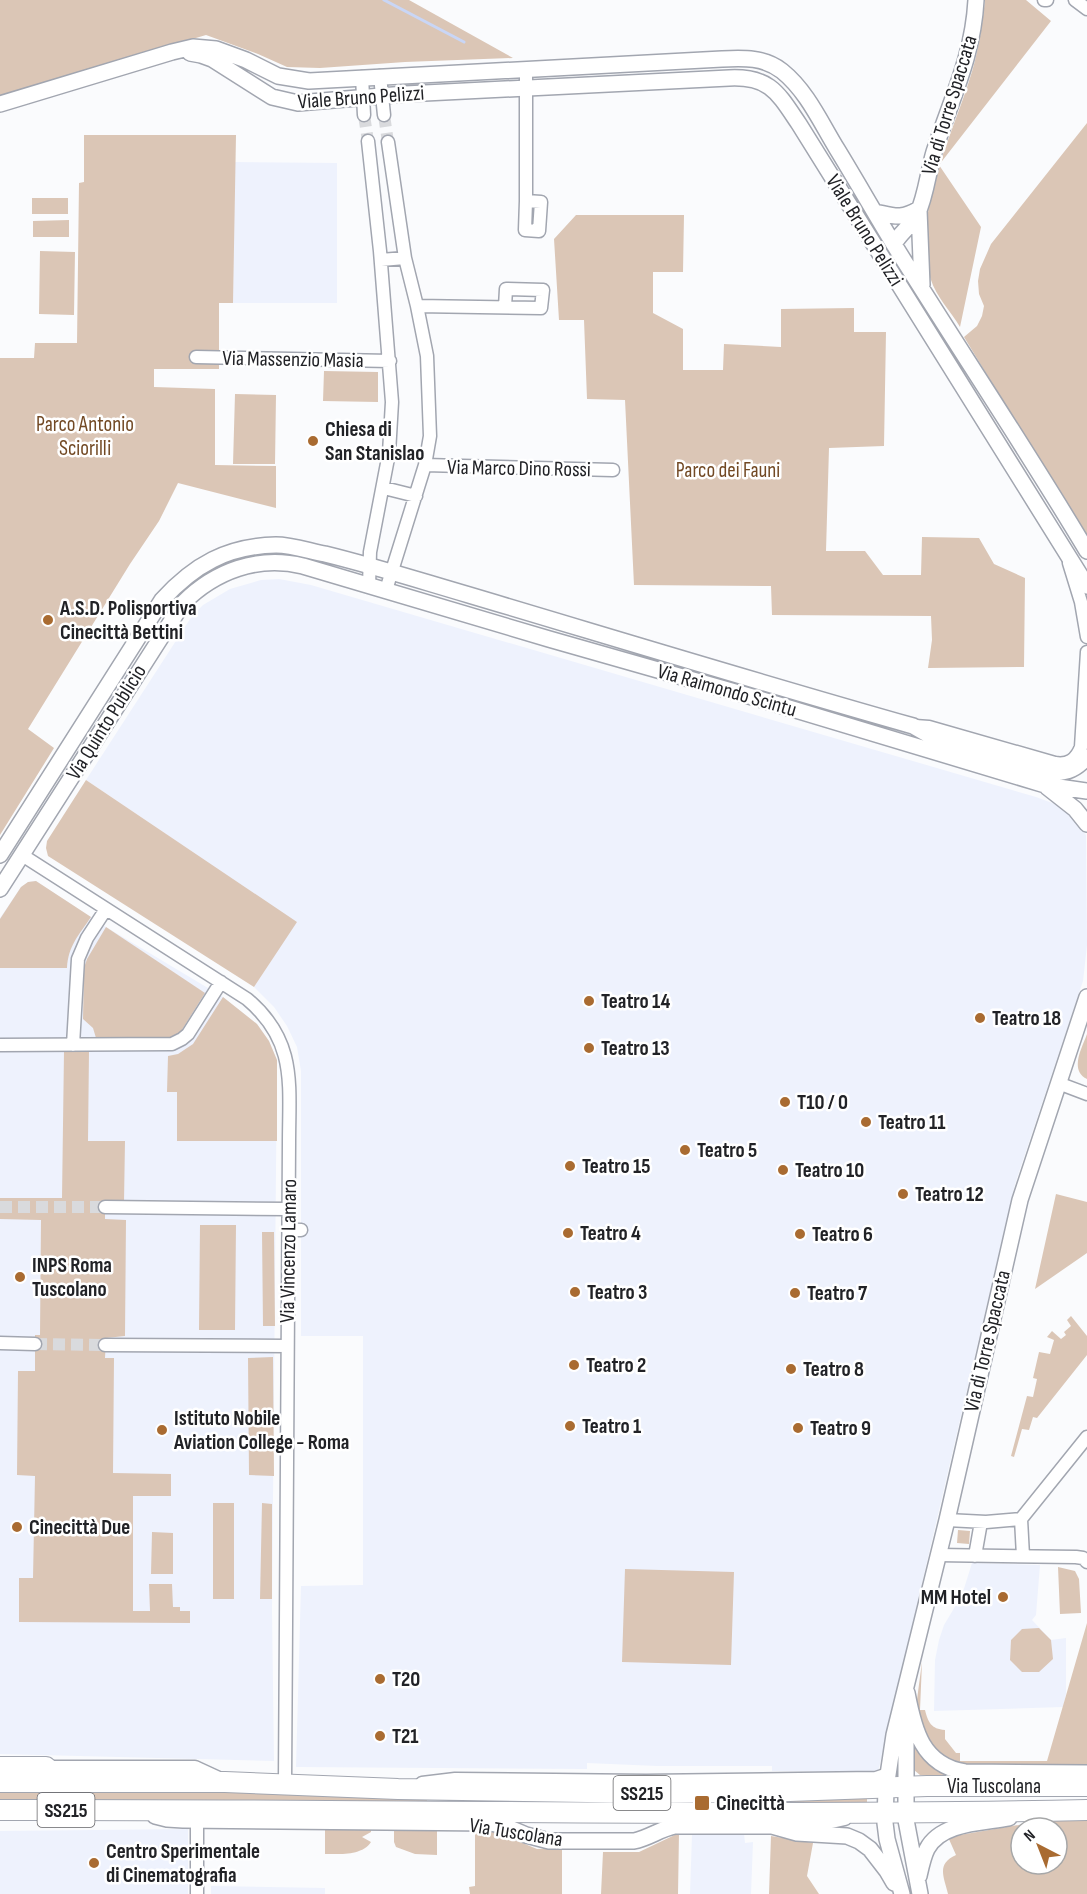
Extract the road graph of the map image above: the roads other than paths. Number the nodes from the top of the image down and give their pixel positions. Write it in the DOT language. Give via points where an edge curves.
graph roads {
  1 [pos="976,0"];
  2 [pos="1075,0"];
  3 [pos="1087,9"];
  4 [pos="172,52"];
  5 [pos="526,69"];
  6 [pos="380,76"];
  7 [pos="362,77"];
  8 [pos="526,88"];
  9 [pos="382,96"];
  10 [pos="363,98"];
  11 [pos="0,104"];
  12 [pos="364,115"];
  13 [pos="384,115"];
  14 [pos="368,141"];
  15 [pos="388,142"];
  16 [pos="526,201"];
  17 [pos="875,212"];
  18 [pos="919,217"];
  19 [pos="894,244"];
  20 [pos="879,254"];
  21 [pos="405,258"];
  22 [pos="381,260"];
  23 [pos="922,288"];
  24 [pos="417,306"];
  25 [pos="505,307"];
  26 [pos="196,357"];
  27 [pos="390,361"];
  28 [pos="425,465"];
  29 [pos="613,470"];
  30 [pos="384,488"];
  31 [pos="416,496"];
  32 [pos="1065,551"];
  33 [pos="1087,551"];
  34 [pos="371,566"];
  35 [pos="391,572"];
  36 [pos="1085,576"];
  37 [pos="369,585"];
  38 [pos="386,590"];
  39 [pos="1087,637"];
  40 [pos="1087,652"];
  41 [pos="1087,664"];
  42 [pos="913,726"];
  43 [pos="1087,757"];
  44 [pos="1045,786"];
  45 [pos="1087,791"];
  46 [pos="1087,824"];
  47 [pos="12,836"];
  48 [pos="0,855"];
  49 [pos="22,855"];
  50 [pos="0,889"];
  51 [pos="106,909"];
  52 [pos="221,982"];
  53 [pos="1087,997"];
  54 [pos="0,1045"];
  55 [pos="73,1045"];
  56 [pos="1058,1083"];
  57 [pos="1087,1094"];
  58 [pos="105,1207"];
  59 [pos="288,1209"];
  60 [pos="288,1229"];
  61 [pos="301,1230"];
  62 [pos="0,1343"];
  63 [pos="35,1344"];
  64 [pos="105,1345"];
  65 [pos="287,1346"];
  66 [pos="1087,1437"];
  67 [pos="1021,1519"];
  68 [pos="947,1520"];
  69 [pos="981,1522"];
  70 [pos="938,1555"];
  71 [pos="975,1556"];
  72 [pos="1023,1556"];
  73 [pos="1087,1562"];
  74 [pos="906,1690"];
  75 [pos="0,1767"];
  76 [pos="46,1767"];
  77 [pos="1087,1773"];
  78 [pos="0,1782"];
  79 [pos="80,1782"];
  80 [pos="225,1782"];
  81 [pos="888,1782"];
  82 [pos="285,1784"];
  83 [pos="1087,1786"];
  84 [pos="0,1810"];
  85 [pos="132,1810"];
  86 [pos="1087,1810"];
  87 [pos="1044,1811"];
  88 [pos="885,1813"];
  89 [pos="906,1813"];
  90 [pos="862,1814"];
  91 [pos="197,1820"];
  92 [pos="772,1826"];
  93 [pos="919,1888"];
  94 [pos="197,1894"];
  95 [pos="900,1894"];
  1 -- 18 [label="street, Via di Torre Spaccata" via="965,65 934,151"];
  2 -- 3 [label="street"];
  4 -- 7 [label="street, Viale Bruno Pelizzi" via="200,47 221,50 294,80"];
  4 -- 10 [label="street, Viale Bruno Pelizzi" via="207,57 263,93 287,102"];
  4 -- 11 [label="street, Viale Bruno Pelizzi"];
  5 -- 6 [label="street, Viale Bruno Pelizzi"];
  5 -- 8 [label="street"];
  5 -- 17 [label="street, Viale Bruno Pelizzi" via="745,58 766,62 787,76 808,102"];
  6 -- 7 [label="street, Viale Bruno Pelizzi"];
  6 -- 9 [label="street"];
  7 -- 10 [label="street"];
  8 -- 9 [label="street, Viale Bruno Pelizzi"];
  8 -- 16 [label="street"];
  8 -- 20 [label="street, Viale Bruno Pelizzi" via="741,77 761,82 775,91 792,114"];
  9 -- 10 [label="street, Viale Bruno Pelizzi"];
  9 -- 13 [label="street"];
  10 -- 12 [label="street"];
  14 -- 22 [label="street"];
  15 -- 21 [label="street"];
  17 -- 18 [label="street"];
  17 -- 19 [label="street, Viale Bruno Pelizzi"];
  18 -- 19 [label="street" via="907,236"];
  18 -- 23 [label="street, Via di Torre Spaccata"];
  19 -- 20 [label="street"];
  19 -- 23 [label="street, Viale Bruno Pelizzi"];
  20 -- 32 [label="street, Viale Bruno Pelizzi"];
  21 -- 22 [label="street"];
  21 -- 24 [label="street"];
  22 -- 27 [label="street"];
  23 -- 33 [label="street, Viale Bruno Pelizzi"];
  24 -- 25 [label="street"];
  24 -- 28 [label="street" via="429,370 430,436"];
  26 -- 27 [label="street, Via Massenzio Masia"];
  27 -- 30 [label="street" via="391,434"];
  28 -- 29 [label="street, Via Marco Dino Rossi"];
  28 -- 31 [label="street"];
  30 -- 31 [label="street"];
  30 -- 34 [label="street"];
  31 -- 35 [label="street"];
  32 -- 36 [label="street, Viale Bruno Pelizzi"];
  32 -- 39 [label="street"];
  34 -- 35 [label="street, Via Raimondo Scintu"];
  34 -- 37 [label="street"];
  34 -- 47 [label="street, Via Quinto Publicio" via="274,545 230,552 192,571 156,608"];
  35 -- 38 [label="street"];
  35 -- 42 [label="street, Via Raimondo Scintu"];
  37 -- 38 [label="street, Via Raimondo Scintu"];
  37 -- 49 [label="street, Via Quinto Publicio" via="273,562 230,571 200,588 172,618"];
  38 -- 44 [label="street, Via Raimondo Scintu"];
  40 -- 41 [label="street, Via Raimondo Scintu"];
  41 -- 42 [label="street, Via Raimondo Scintu" via="1081,747 1069,762 1055,763 929,727"];
  42 -- 43 [label="street, Via Raimondo Scintu" via="963,747 1052,772 1071,770"];
  44 -- 45 [label="street, Via Raimondo Scintu"];
  44 -- 46 [label="street" via="1075,809"];
  47 -- 48 [label="street, Via Quinto Publicio"];
  47 -- 49 [label="street" via="14,849"];
  49 -- 50 [label="street, Via Quinto Publicio"];
  49 -- 51 [label="street, Via Vincenzo Lamaro"];
  51 -- 52 [label="street, Via Vincenzo Lamaro"];
  51 -- 55 [label="street" via="78,960"];
  52 -- 55 [label="street" via="188,1034 176,1043"];
  52 -- 59 [label="street, Via Vincenzo Lamaro" via="257,1008 272,1026 283,1049 288,1076"];
  53 -- 56 [label="street, Via di Torre Spaccata"];
  54 -- 55 [label="street"];
  56 -- 57 [label="street"];
  56 -- 68 [label="street, Via di Torre Spaccata" via="1020,1200"];
  58 -- 59 [label="street"];
  59 -- 60 [label="street, Via Vincenzo Lamaro"];
  60 -- 61 [label="street"];
  60 -- 65 [label="street, Via Vincenzo Lamaro"];
  62 -- 63 [label="street"];
  64 -- 65 [label="street"];
  65 -- 82 [label="street, Via Vincenzo Lamaro"];
  66 -- 67 [label="street"];
  67 -- 69 [label="street"];
  67 -- 72 [label="street"];
  68 -- 69 [label="street"];
  68 -- 70 [label="street, Via di Torre Spaccata"];
  69 -- 71 [label="street"];
  70 -- 71 [label="street"];
  70 -- 74 [label="street, Via di Torre Spaccata"];
  71 -- 72 [label="street"];
  72 -- 73 [label="street" via="1076,1557"];
  74 -- 77 [label="street, Via Tuscolana" via="919,1739 928,1753 949,1768 965,1772"];
  74 -- 81 [label="street, Via di Torre Spaccata"];
  74 -- 81 [label="street, Via di Torre Spaccata"];
  75 -- 76 [label="main road"];
  76 -- 79 [label="main road"];
  76 -- 80 [label="street, Via Tuscolana" via="195,1767"];
  78 -- 79 [label="main road, Via Tuscolana / SS215"];
  79 -- 80 [label="main road, Via Tuscolana / SS215"];
  80 -- 82 [label="main road, Via Tuscolana / SS215"];
  81 -- 82 [label="main road, Via Tuscolana / SS215" via="762,1792 651,1793 398,1790"];
  81 -- 83 [label="main road, Via Tuscolana / SS215"];
  81 -- 88 [label="street"];
  81 -- 89 [label="street"];
  84 -- 85 [label="main road, Via Tuscolana / SS215"];
  85 -- 90 [label="main road, Via Tuscolana / SS215"];
  85 -- 91 [label="street, Via Tuscolana" via="167,1820"];
  86 -- 87 [label="main road, Via Tuscolana / SS215"];
  87 -- 89 [label="main road, Via Tuscolana / SS215"];
  87 -- 93 [label="street" via="941,1833 925,1852"];
  88 -- 89 [label="main road, Via Tuscolana / SS215"];
  88 -- 90 [label="main road, Via Tuscolana / SS215"];
  88 -- 95 [label="street"];
  89 -- 93 [label="street"];
  90 -- 92 [label="street, Via Tuscolana" via="827,1823"];
  91 -- 92 [label="street, Via Tuscolana" via="490,1823 549,1841 620,1842 642,1839 675,1826"];
  91 -- 94 [label="street"];
  92 -- 95 [label="street" via="859,1841 879,1859"];
}
